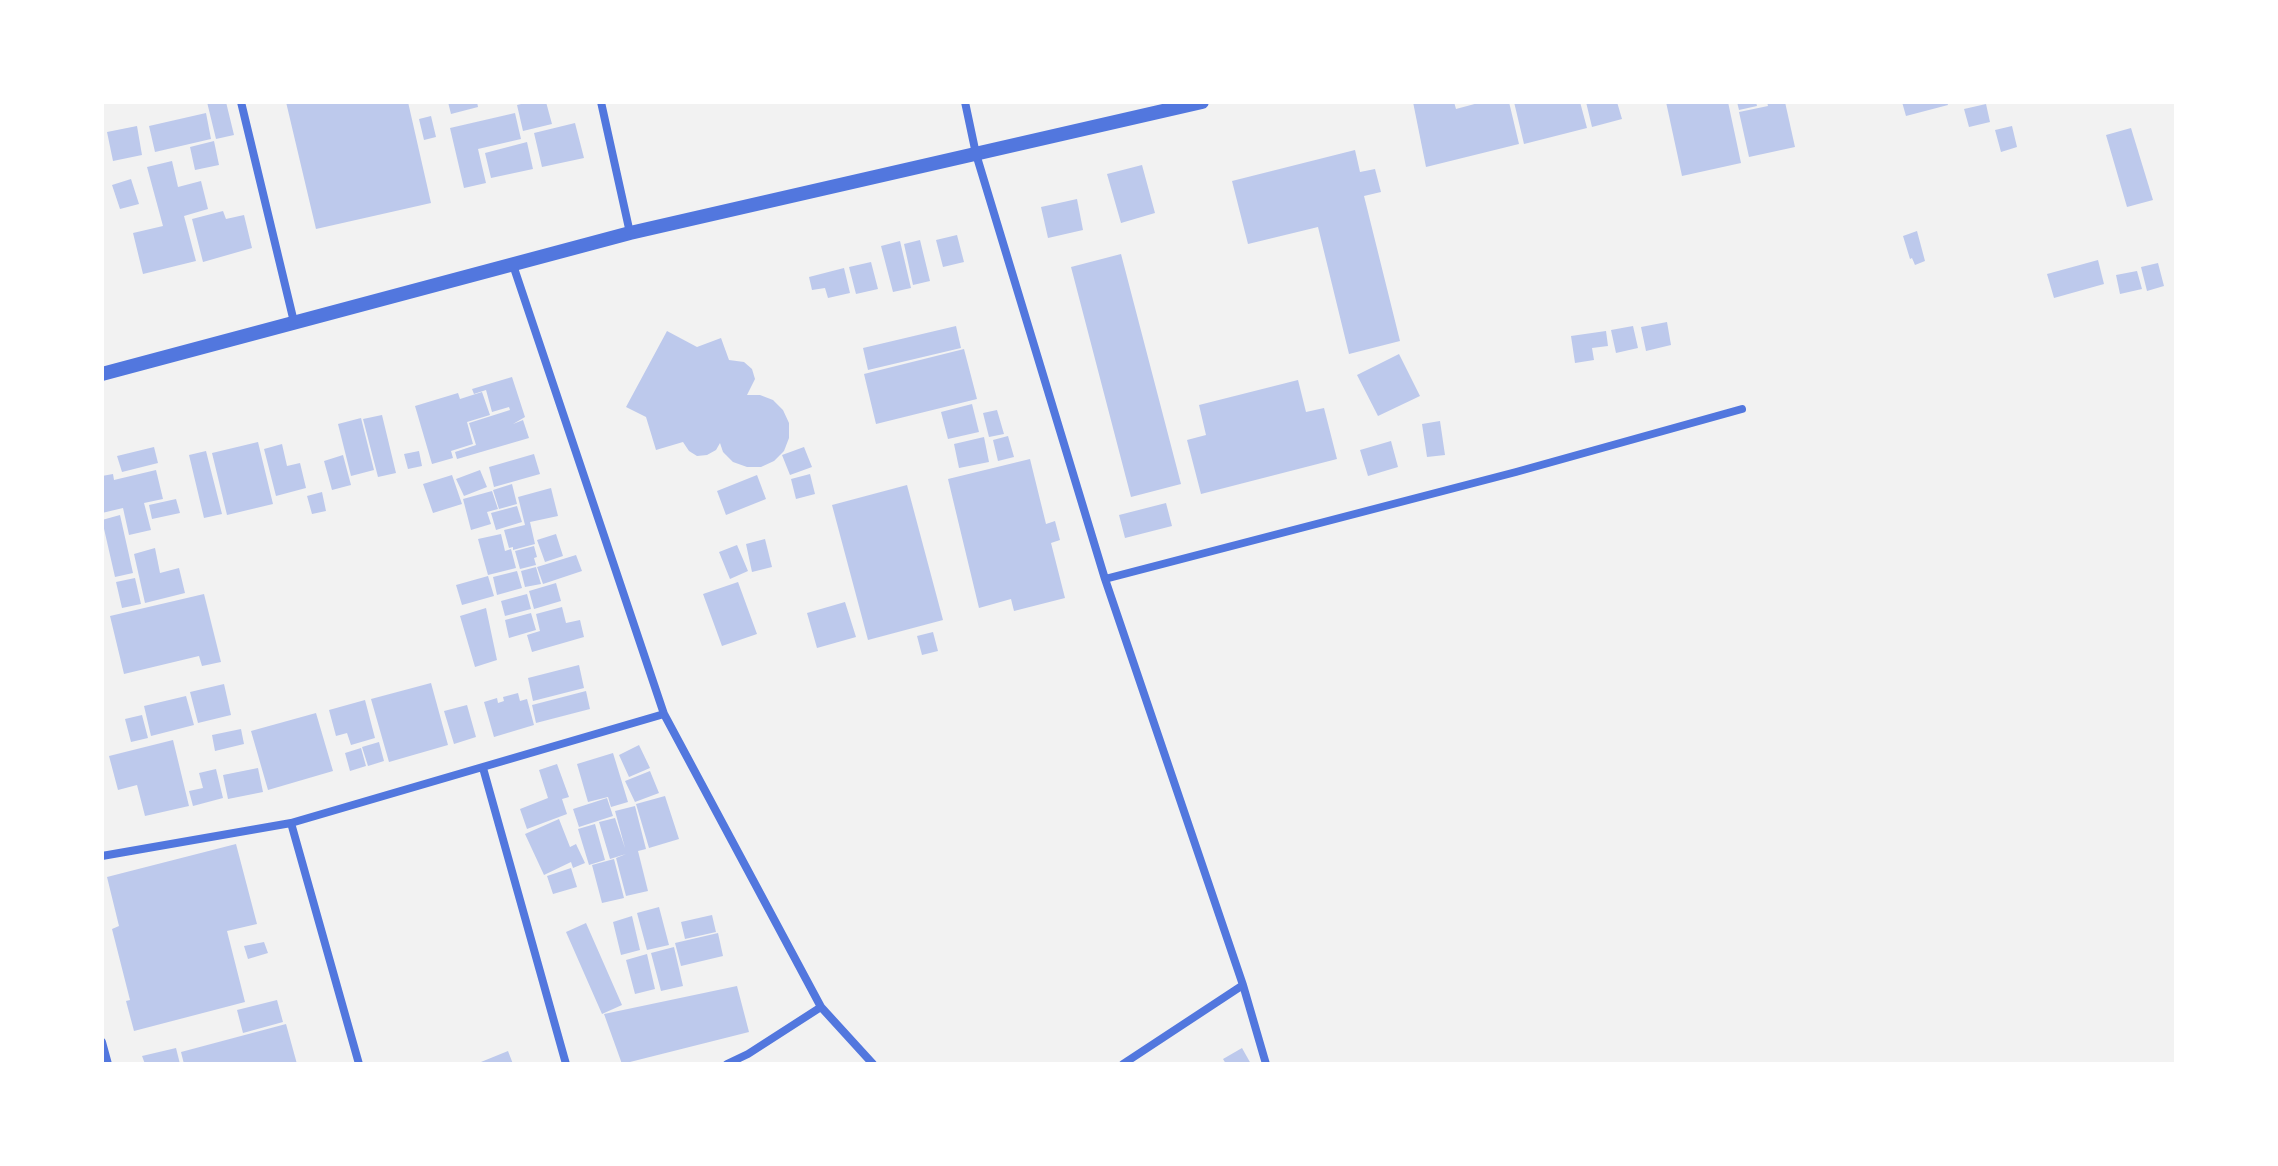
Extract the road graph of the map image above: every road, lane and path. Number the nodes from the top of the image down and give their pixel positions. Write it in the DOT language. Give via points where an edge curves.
graph roads {
  1 [pos="241,102"];
  2 [pos="601,102"];
  3 [pos="965,102"];
  4 [pos="1202,102"];
  5 [pos="976,154"];
  6 [pos="630,233"];
  7 [pos="513,265"];
  8 [pos="294,322"];
  9 [pos="102,374"];
  10 [pos="1742,409"];
  11 [pos="1105,579"];
  12 [pos="664,714"];
  13 [pos="483,768"];
  14 [pos="291,823"];
  15 [pos="102,856"];
  16 [pos="1243,985"];
  17 [pos="821,1007"];
  18 [pos="102,1042"];
  19 [pos="108,1064"];
  20 [pos="359,1064"];
  21 [pos="566,1064"];
  22 [pos="727,1064"];
  23 [pos="873,1064"];
  24 [pos="1123,1064"];
  25 [pos="1266,1064"];
  1 -- 8 [label="street"];
  2 -- 6 [label="street"];
  3 -- 5 [label="street"];
  4 -- 5 [label="street"];
  5 -- 6 [label="street"];
  5 -- 11 [label="street"];
  6 -- 7 [label="street"];
  7 -- 8 [label="street"];
  7 -- 12 [label="street"];
  8 -- 9 [label="street"];
  10 -- 11 [label="street"];
  11 -- 16 [label="street"];
  12 -- 13 [label="street"];
  12 -- 17 [label="street"];
  13 -- 14 [label="street"];
  13 -- 21 [label="street"];
  14 -- 15 [label="street"];
  14 -- 20 [label="street"];
  16 -- 24 [label="street"];
  16 -- 25 [label="street"];
  17 -- 22 [label="street"];
  17 -- 23 [label="street"];
  18 -- 19 [label="street"];
}
